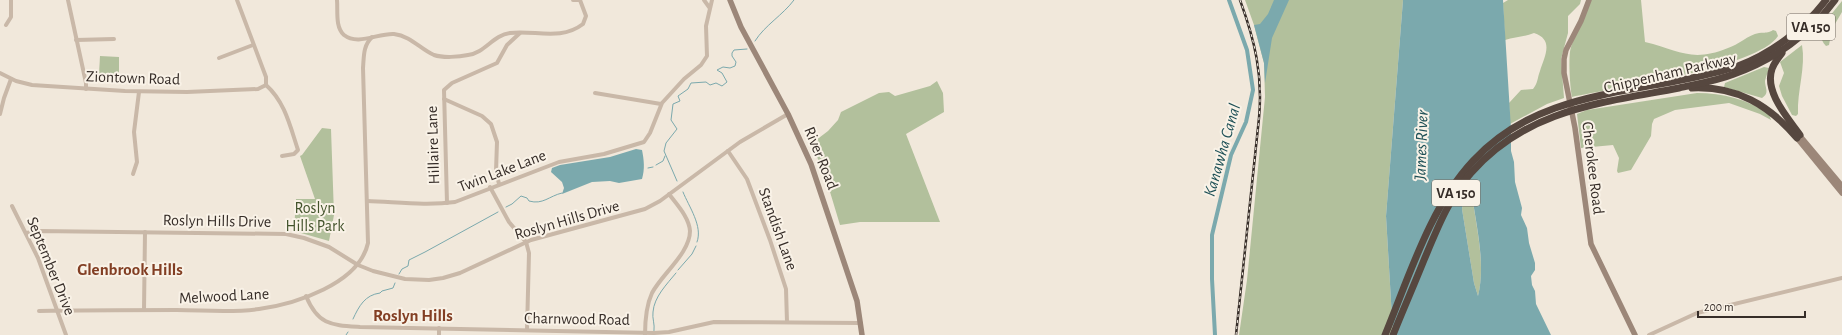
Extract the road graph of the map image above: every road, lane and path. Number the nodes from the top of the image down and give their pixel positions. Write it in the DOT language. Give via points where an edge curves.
graph roads {
  1 [pos="12,0"];
  2 [pos="68,0"];
  3 [pos="237,0"];
  4 [pos="337,0"];
  5 [pos="574,0"];
  6 [pos="580,0"];
  7 [pos="704,0"];
  8 [pos="712,0"];
  9 [pos="730,0"];
  10 [pos="1589,0"];
  11 [pos="1825,0"];
  12 [pos="1835,0"];
  13 [pos="709,7"];
  14 [pos="6,25"];
  15 [pos="522,33"];
  16 [pos="372,37"];
  17 [pos="114,39"];
  18 [pos="76,40"];
  19 [pos="253,45"];
  20 [pos="1784,49"];
  21 [pos="219,58"];
  22 [pos="0,74"];
  23 [pos="11,79"];
  24 [pos="266,85"];
  25 [pos="86,88"];
  26 [pos="139,92"];
  27 [pos="595,93"];
  28 [pos="1641,95"];
  29 [pos="444,99"];
  30 [pos="1581,103"];
  31 [pos="661,104"];
  32 [pos="0,114"];
  33 [pos="788,114"];
  34 [pos="1798,137"];
  35 [pos="728,151"];
  36 [pos="282,156"];
  37 [pos="132,174"];
  38 [pos="499,184"];
  39 [pos="1842,186"];
  40 [pos="490,187"];
  41 [pos="1842,193"];
  42 [pos="669,194"];
  43 [pos="367,201"];
  44 [pos="447,203"];
  45 [pos="12,206"];
  46 [pos="145,232"];
  47 [pos="26,233"];
  48 [pos="526,242"];
  49 [pos="358,265"];
  50 [pos="1842,278"];
  51 [pos="306,296"];
  52 [pos="57,310"];
  53 [pos="144,310"];
  54 [pos="39,311"];
  55 [pos="787,322"];
  56 [pos="861,323"];
  57 [pos="439,328"];
  58 [pos="527,330"];
  59 [pos="645,334"];
  60 [pos="66,335"];
  61 [pos="439,335"];
  62 [pos="862,335"];
  63 [pos="1385,335"];
  64 [pos="1393,335"];
  65 [pos="1635,335"];
  66 [pos="1649,335"];
  1 -- 14 [label="street" via="11,16"];
  2 -- 18 [label="street"];
  3 -- 19 [label="street"];
  4 -- 16 [label="street" via="341,32 353,39"];
  5 -- 6 [label="street"];
  6 -- 15 [label="street" via="586,16 586,21 580,26 553,35"];
  7 -- 13 [label="street"];
  8 -- 13 [label="street, Twin Lake Lane"];
  9 -- 33 [label="street, River Road" via="741,27"];
  10 -- 65 [label="street, Cherokee Road" via="1566,50 1564,73 1575,128 1591,244"];
  11 -- 30 [label="highway, Chippenham Parkway / VA 150" via="1802,26 1760,56 1705,75"];
  12 -- 20 [label="highway, Chippenham Parkway / VA 150" via="1812,26"];
  13 -- 31 [label="street, Twin Lake Lane" via="706,26 707,56"];
  15 -- 16 [label="street" via="500,35 483,50 466,56 436,55 401,35"];
  15 -- 29 [label="street, Hillaire Lane" via="507,45 500,60 495,64 448,86 444,90"];
  16 -- 43 [label="street" via="364,52 363,68"];
  17 -- 18 [label="street"];
  18 -- 25 [label="street"];
  19 -- 21 [label="street"];
  19 -- 24 [label="street" via="266,77"];
  20 -- 28 [label="highway, Chippenham Parkway / VA 150" via="1760,64 1730,76"];
  20 -- 34 [label="highway" via="1772,68 1771,86"];
  22 -- 23 [label="street, Ziontown Road"];
  23 -- 25 [label="street, Ziontown Road" via="32,85"];
  23 -- 32 [label="street"];
  24 -- 26 [label="street, Ziontown Road" via="258,89"];
  24 -- 36 [label="street" via="282,104 298,150 294,154"];
  25 -- 26 [label="street, Ziontown Road"];
  26 -- 37 [label="street" via="134,132 137,162"];
  27 -- 31 [label="street"];
  28 -- 30 [label="highway, Chippenham Parkway / VA 150"];
  28 -- 34 [label="highway" via="1703,88 1737,94 1754,100 1771,111"];
  29 -- 38 [label="street" via="478,114 490,124 497,142 496,171"];
  29 -- 44 [label="street, Hillaire Lane"];
  30 -- 63 [label="highway, VA 150" via="1552,108 1517,125 1486,148 1464,170 1436,215"];
  30 -- 64 [label="highway, VA 150" via="1519,132 1493,151 1466,178 1438,226"];
  31 -- 38 [label="street, Twin Lake Lane" via="647,138 641,143 604,154 559,162"];
  33 -- 35 [label="street, Roslyn Hills Drive" via="753,132"];
  33 -- 56 [label="street, River Road" via="805,148 822,194"];
  34 -- 39 [label="street"];
  34 -- 41 [label="street"];
  35 -- 42 [label="street, Roslyn Hills Drive"];
  35 -- 55 [label="street, Standish Lane" via="747,179 779,266 787,296"];
  38 -- 40 [label="street, Twin Lake Lane"];
  40 -- 44 [label="street, Twin Lake Lane"];
  40 -- 48 [label="street" via="509,222"];
  42 -- 48 [label="street, Roslyn Hills Drive" via="652,206 633,214"];
  42 -- 59 [label="street" via="686,219 690,230 688,242 652,293 647,307"];
  43 -- 44 [label="street, Twin Lake Lane"];
  43 -- 49 [label="street, Melwood Lane" via="368,243"];
  45 -- 47 [label="street, September Drive"];
  46 -- 47 [label="street, Roslyn Hills Drive"];
  46 -- 49 [label="street, Roslyn Hills Drive" via="295,235 329,247"];
  46 -- 53 [label="street"];
  47 -- 52 [label="street, September Drive"];
  48 -- 49 [label="street, Roslyn Hills Drive" via="470,270 443,278 401,279"];
  48 -- 58 [label="street" via="529,253"];
  49 -- 51 [label="street, Melwood Lane" via="335,283"];
  50 -- 66 [label="street" via="1697,313"];
  51 -- 53 [label="street, Melwood Lane" via="256,309"];
  51 -- 57 [label="street, Charnwood Road" via="316,315 328,323"];
  52 -- 53 [label="street, Melwood Lane"];
  52 -- 54 [label="street, Melwood Lane"];
  52 -- 60 [label="street, September Drive"];
  55 -- 56 [label="street, Charnwood Road"];
  55 -- 59 [label="street, Charnwood Road" via="714,322 669,332"];
  56 -- 62 [label="street, River Road"];
  57 -- 58 [label="street, Charnwood Road"];
  57 -- 61 [label="street"];
  58 -- 59 [label="street, Charnwood Road"];
}
